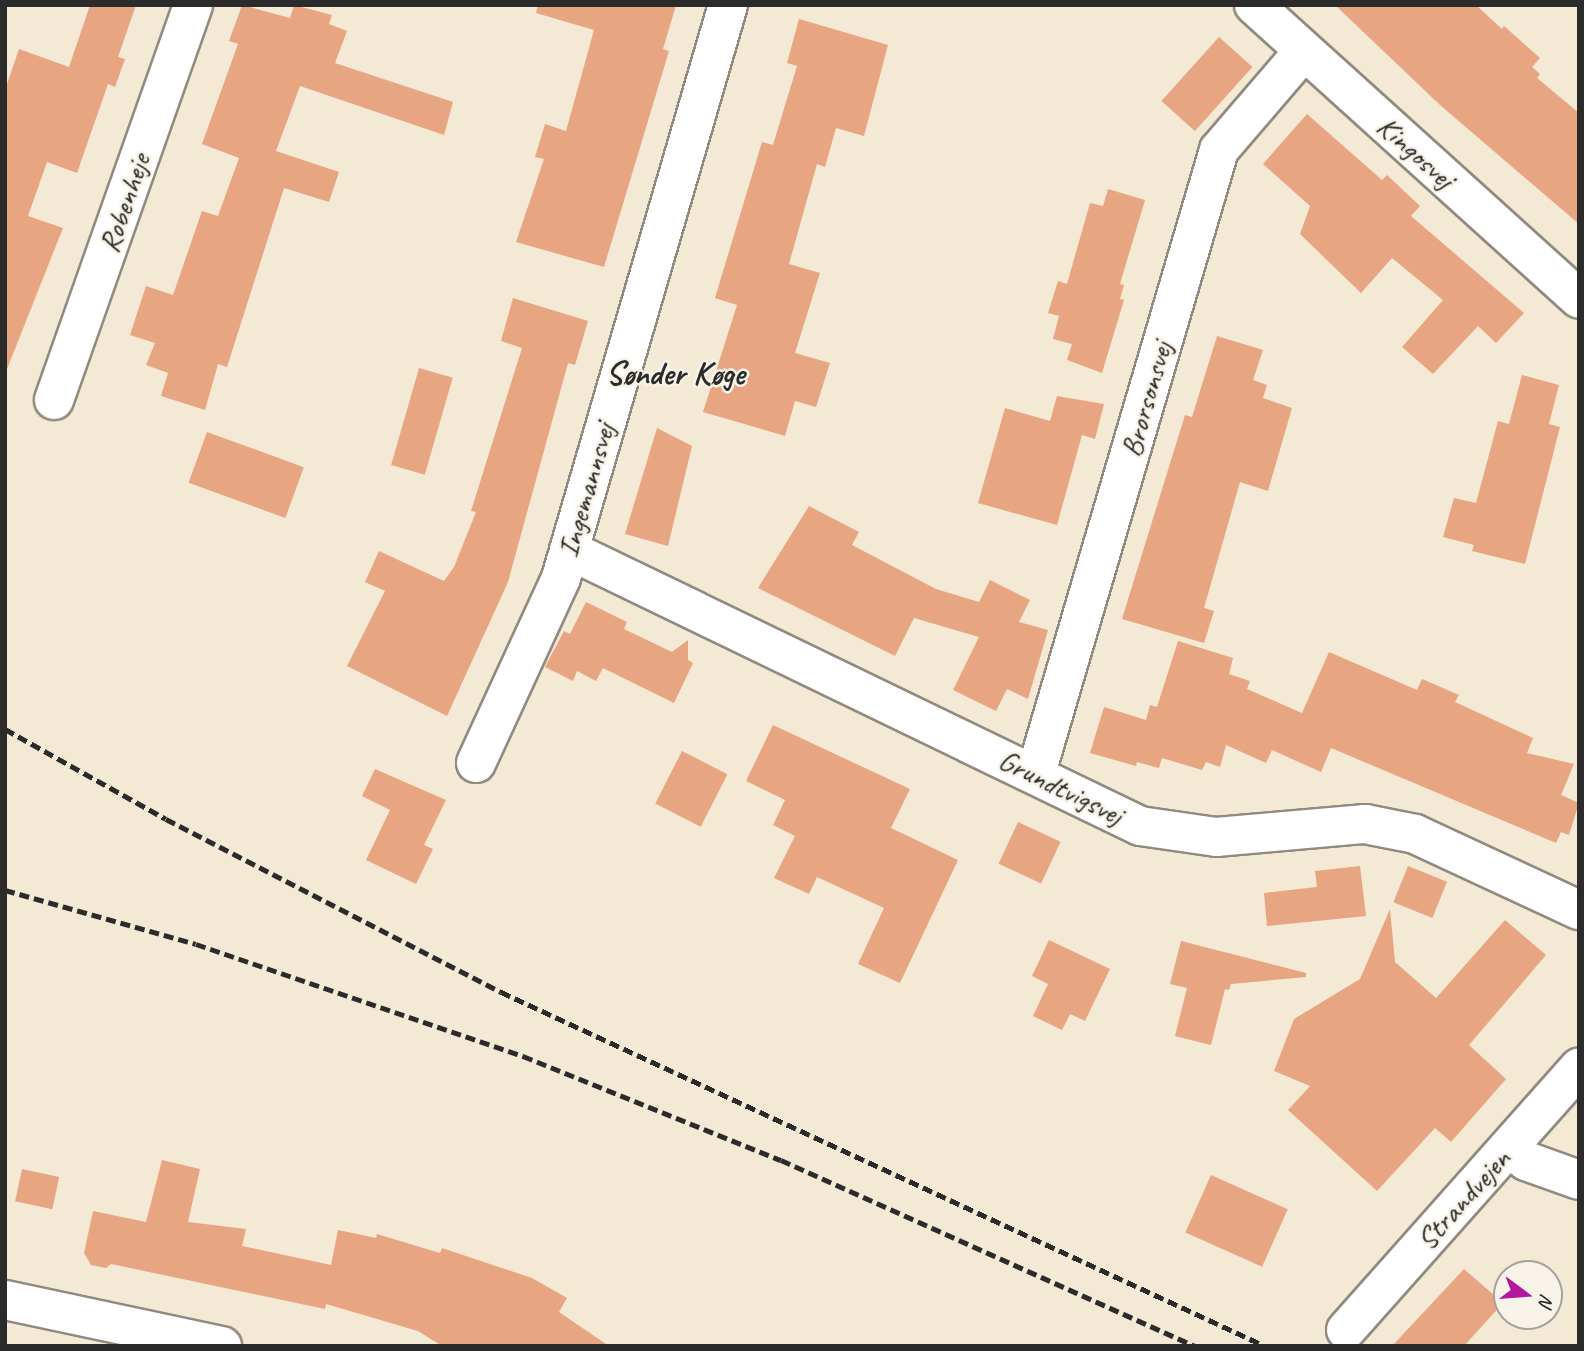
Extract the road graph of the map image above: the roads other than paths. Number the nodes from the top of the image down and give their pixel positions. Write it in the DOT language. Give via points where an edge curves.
graph roads {
  1 [pos="193,5"];
  2 [pos="728,5"];
  3 [pos="1254,5"];
  4 [pos="1304,51"];
  5 [pos="1579,299"];
  6 [pos="54,400"];
  7 [pos="569,550"];
  8 [pos="476,763"];
  9 [pos="1036,774"];
  10 [pos="1579,910"];
  11 [pos="1579,1068"];
  12 [pos="1509,1148"];
  13 [pos="1579,1180"];
  14 [pos="5,1300"];
  15 [pos="1346,1330"];
  16 [pos="222,1346"];
  1 -- 6 [label="street, Robenheje"];
  2 -- 7 [label="street, Ingemannsvej"];
  3 -- 4 [label="street, Kingosvej"];
  4 -- 5 [label="street, Kingosvej"];
  4 -- 9 [label="street, Brorsonsvej" via="1219,149"];
  7 -- 8 [label="street, Ingemannsvej" via="561,578"];
  7 -- 9 [label="street, Grundtvigsvej"];
  9 -- 10 [label="street, Grundtvigsvej" via="1140,826 1216,837 1365,824 1415,834"];
  11 -- 12 [label="street, Strandvejen"];
  12 -- 13 [label="street" via="1526,1161"];
  12 -- 15 [label="street, Strandvejen"];
  14 -- 16 [label="street"];
}
